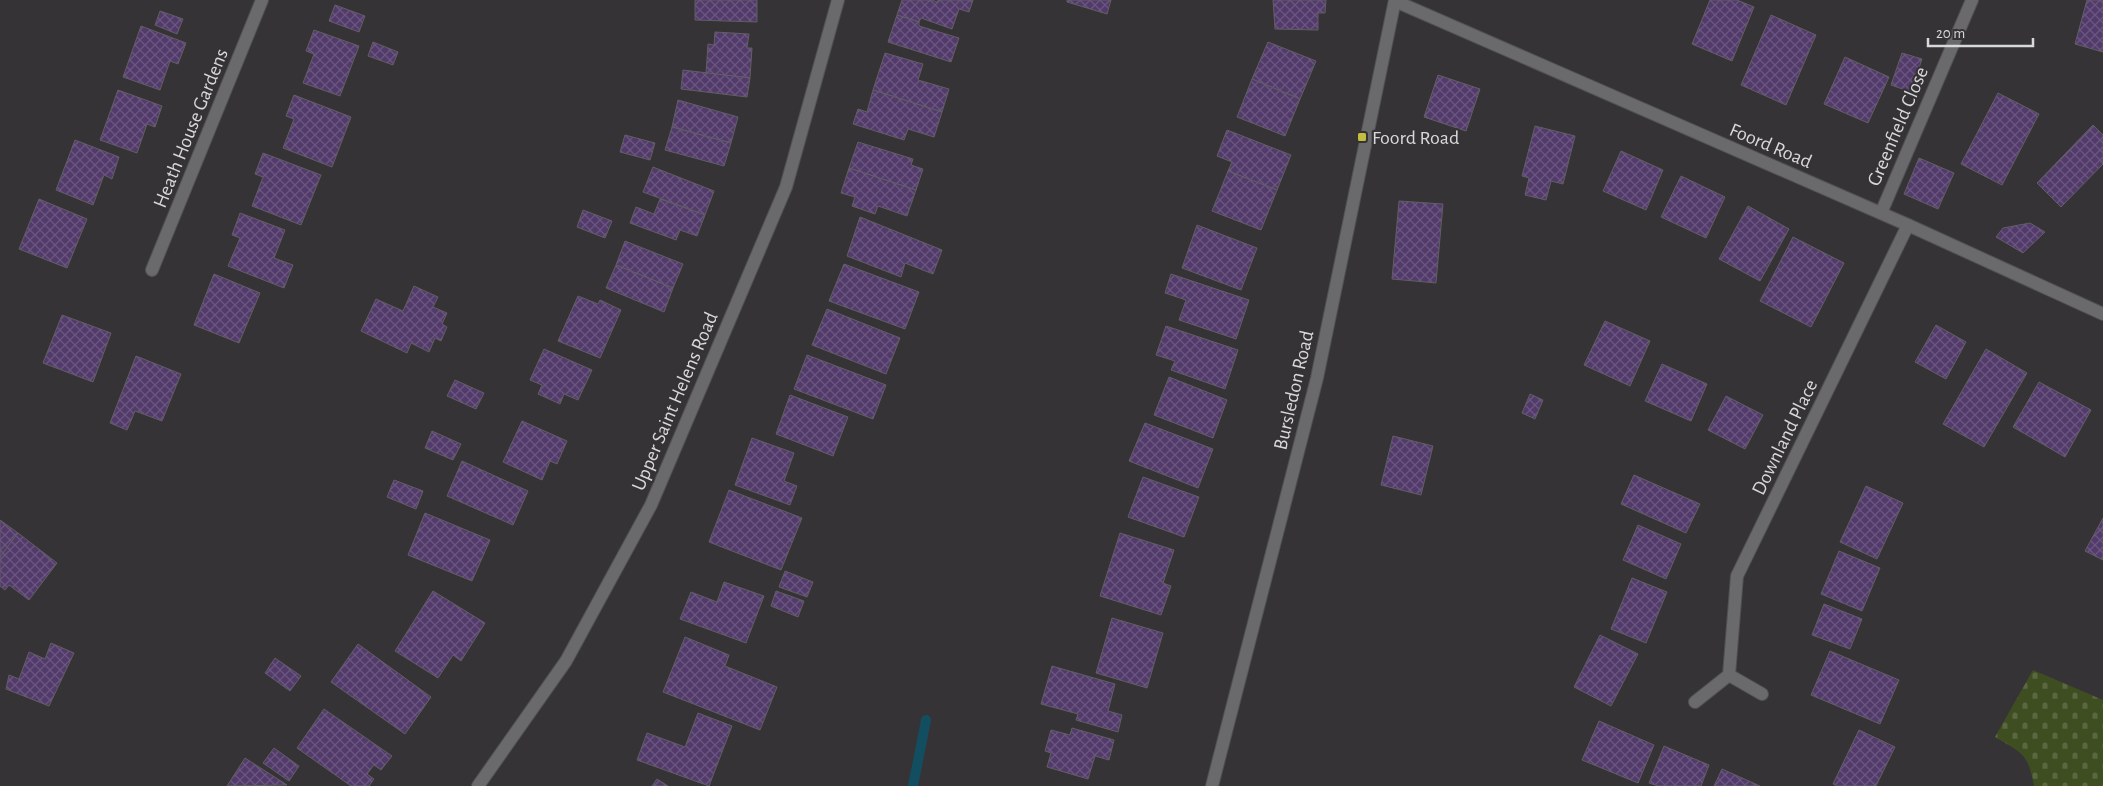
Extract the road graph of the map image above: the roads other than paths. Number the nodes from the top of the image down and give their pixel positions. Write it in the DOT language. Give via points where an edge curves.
graph roads {
  1 [pos="262,0"];
  2 [pos="838,0"];
  3 [pos="1972,0"];
  4 [pos="1395,1"];
  5 [pos="1881,213"];
  6 [pos="1908,225"];
  7 [pos="152,270"];
  8 [pos="2103,314"];
  9 [pos="1729,675"];
  10 [pos="1762,694"];
  11 [pos="1695,702"];
  12 [pos="478,786"];
  13 [pos="1212,786"];
  1 -- 7 [label="street, Heath House Gardens"];
  2 -- 12 [label="street, Upper Saint Helens Road" via="786,187 651,505 566,661"];
  3 -- 5 [label="street, Greenfield Close"];
  4 -- 5 [label="street, Foord Road"];
  4 -- 13 [label="street, Bursledon Road" via="1317,378"];
  5 -- 6 [label="street, Foord Road"];
  6 -- 8 [label="street, Foord Road"];
  6 -- 9 [label="street, Downland Place" via="1737,576"];
  9 -- 10 [label="street"];
  9 -- 11 [label="street"];
}
